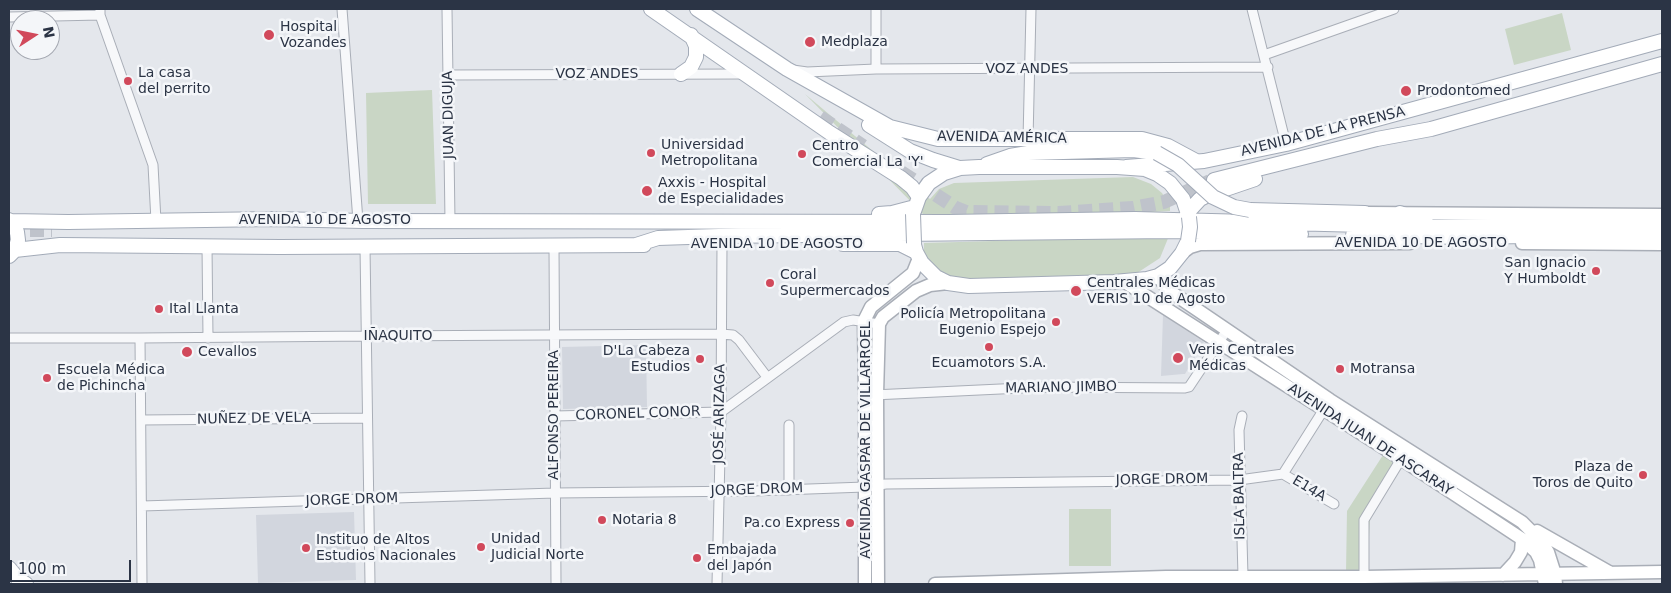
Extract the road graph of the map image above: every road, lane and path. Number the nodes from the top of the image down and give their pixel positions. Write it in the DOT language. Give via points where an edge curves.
graph roads {
  1 [pos="342,9"];
  2 [pos="447,9"];
  3 [pos="650,9"];
  4 [pos="697,9"];
  5 [pos="876,9"];
  6 [pos="1031,9"];
  7 [pos="1252,9"];
  8 [pos="1394,9"];
  9 [pos="100,12"];
  10 [pos="9,17"];
  11 [pos="691,36"];
  12 [pos="1662,41"];
  13 [pos="1264,56"];
  14 [pos="1662,64"];
  15 [pos="1268,67"];
  16 [pos="787,69"];
  17 [pos="876,69"];
  18 [pos="1030,69"];
  19 [pos="681,74"];
  20 [pos="746,74"];
  21 [pos="448,75"];
  22 [pos="814,84"];
  23 [pos="820,118"];
  24 [pos="1415,132"];
  25 [pos="1028,140"];
  26 [pos="1286,144"];
  27 [pos="1197,162"];
  28 [pos="979,167"];
  29 [pos="1126,167"];
  30 [pos="960,168"];
  31 [pos="1214,180"];
  32 [pos="916,206"];
  33 [pos="1365,213"];
  34 [pos="1400,213"];
  35 [pos="1662,214"];
  36 [pos="1189,215"];
  37 [pos="274,219"];
  38 [pos="10,220"];
  39 [pos="156,221"];
  40 [pos="358,221"];
  41 [pos="450,221"];
  42 [pos="639,221"];
  43 [pos="1662,223"];
  44 [pos="1438,227"];
  45 [pos="1662,234"];
  46 [pos="722,243"];
  47 [pos="1662,244"];
  48 [pos="636,245"];
  49 [pos="206,246"];
  50 [pos="280,247"];
  51 [pos="365,247"];
  52 [pos="554,247"];
  53 [pos="1185,247"];
  54 [pos="916,251"];
  55 [pos="12,253"];
  56 [pos="1158,276"];
  57 [pos="1123,281"];
  58 [pos="948,283"];
  59 [pos="864,321"];
  60 [pos="879,324"];
  61 [pos="1227,330"];
  62 [pos="721,334"];
  63 [pos="554,335"];
  64 [pos="366,336"];
  65 [pos="9,338"];
  66 [pos="140,338"];
  67 [pos="208,338"];
  68 [pos="1219,342"];
  69 [pos="767,377"];
  70 [pos="871,395"];
  71 [pos="1327,405"];
  72 [pos="721,412"];
  73 [pos="555,416"];
  74 [pos="1242,416"];
  75 [pos="367,418"];
  76 [pos="141,420"];
  77 [pos="790,425"];
  78 [pos="1401,460"];
  79 [pos="1283,474"];
  80 [pos="1239,480"];
  81 [pos="871,486"];
  82 [pos="789,490"];
  83 [pos="719,492"];
  84 [pos="555,493"];
  85 [pos="368,500"];
  86 [pos="1334,504"];
  87 [pos="142,506"];
  88 [pos="1522,522"];
  89 [pos="1522,539"];
  90 [pos="9,568"];
  91 [pos="1662,572"];
  92 [pos="1611,573"];
  93 [pos="1503,575"];
  94 [pos="1242,576"];
  95 [pos="1364,577"];
  96 [pos="1550,579"];
  97 [pos="1044,582"];
  98 [pos="26,584"];
  99 [pos="142,584"];
  100 [pos="370,584"];
  101 [pos="556,584"];
  102 [pos="716,584"];
  103 [pos="864,584"];
  104 [pos="878,584"];
  105 [pos="935,584"];
  1 -- 40 [label="street"];
  2 -- 21 [label="street, JUAN DIGUJA"];
  3 -- 11 [label="main road"];
  4 -- 16 [label="main road, AVENIDA AMÉRICA"];
  5 -- 17 [label="street"];
  6 -- 18 [label="street"];
  7 -- 13 [label="street"];
  8 -- 13 [label="street"];
  9 -- 10 [label="street"];
  9 -- 39 [label="street" via="153,165"];
  11 -- 19 [label="main road" via="696,46 696,57 691,67"];
  11 -- 20 [label="main road"];
  12 -- 26 [label="main road, AVENIDA DE LA PRENSA"];
  13 -- 15 [label="street"];
  14 -- 24 [label="main road, AVENIDA DE LA PRENSA"];
  15 -- 18 [label="street, VOZ ANDES"];
  15 -- 26 [label="street"];
  16 -- 17 [label="street, VOZ ANDES" via="807,72"];
  16 -- 22 [label="main road, AVENIDA AMÉRICA"];
  17 -- 18 [label="street, VOZ ANDES"];
  18 -- 25 [label="street"];
  19 -- 20 [label="street, VOZ ANDES"];
  19 -- 21 [label="street, VOZ ANDES"];
  20 -- 23 [label="main road" via="772,84"];
  20 -- 32 [label="main road" via="901,178 912,187"];
  21 -- 41 [label="street, JUAN DIGUJA"];
  22 -- 25 [label="main road, AVENIDA AMÉRICA" via="900,130 938,139"];
  22 -- 30 [label="main road, AVENIDA AMÉRICA" via="848,112 910,151"];
  24 -- 31 [label="main road, AVENIDA DE LA PRENSA"];
  24 -- 36 [label="main road, AVENIDA DE LA PRENSA" via="1227,187 1200,199"];
  25 -- 27 [label="main road, AVENIDA AMÉRICA" via="1148,140 1168,146"];
  26 -- 27 [label="main road, AVENIDA DE LA PRENSA"];
  27 -- 29 [label="main road, AVENIDA DE LA PRENSA"];
  28 -- 29 [label="main road"];
  28 -- 30 [label="main road"];
  28 -- 33 [label="main road, bridge" via="1004,157 1028,153 1133,150 1157,153 1178,164 1213,197 1234,207"];
  29 -- 36 [label="main road" via="1151,171 1170,183 1180,193"];
  30 -- 32 [label="main road" via="939,175 929,183"];
  32 -- 42 [label="main road, AVENIDA 10 DE AGOSTO" via="892,213 847,216 664,216"];
  32 -- 54 [label="main road, bridge"];
  33 -- 34 [label="main road"];
  34 -- 35 [label="main road"];
  34 -- 44 [label="main road"];
  36 -- 53 [label="main road, bridge"];
  37 -- 39 [label="main road, AVENIDA 10 DE AGOSTO"];
  37 -- 40 [label="main road, AVENIDA 10 DE AGOSTO"];
  37 -- 50 [label="main road" via="254,227 51,234 257,238"];
  38 -- 39 [label="main road, AVENIDA 10 DE AGOSTO"];
  38 -- 55 [label="main road" via="18,240"];
  40 -- 41 [label="main road, AVENIDA 10 DE AGOSTO"];
  41 -- 42 [label="main road, AVENIDA 10 DE AGOSTO"];
  42 -- 44 [label="main road, AVENIDA 10 DE AGOSTO" via="1036,222 1135,219"];
  43 -- 44 [label="main road, AVENIDA 10 DE AGOSTO"];
  45 -- 48 [label="main road, AVENIDA 10 DE AGOSTO" via="1462,237 1169,231 738,235 658,238"];
  46 -- 48 [label="main road, AVENIDA 10 DE AGOSTO"];
  46 -- 54 [label="main road, AVENIDA 10 DE AGOSTO" via="900,244"];
  46 -- 62 [label="street, JOSÉ ARIZAGA"];
  47 -- 53 [label="main road, AVENIDA 10 DE AGOSTO" via="1473,242 1200,244"];
  48 -- 52 [label="main road, AVENIDA 10 DE AGOSTO"];
  49 -- 50 [label="main road, AVENIDA 10 DE AGOSTO"];
  49 -- 55 [label="main road, AVENIDA 10 DE AGOSTO" via="60,245"];
  49 -- 67 [label="street"];
  50 -- 51 [label="main road, AVENIDA 10 DE AGOSTO"];
  51 -- 52 [label="main road, AVENIDA 10 DE AGOSTO"];
  51 -- 64 [label="street"];
  52 -- 63 [label="street, ALFONSO PEREIRA"];
  53 -- 56 [label="main road, AVENIDA 10 DE AGOSTO" via="1170,268"];
  54 -- 58 [label="main road, AVENIDA 10 DE AGOSTO" via="930,273"];
  54 -- 59 [label="main road, AVENIDA GASPAR DE VILLARROEL" via="912,273 871,307"];
  56 -- 57 [label="main road, AVENIDA 10 DE AGOSTO"];
  56 -- 61 [label="main road, AVENIDA JUAN DE ASCARAY" via="1168,290"];
  57 -- 58 [label="main road, AVENIDA 10 DE AGOSTO" via="969,286"];
  57 -- 68 [label="main road, AVENIDA JUAN DE ASCARAY"];
  58 -- 60 [label="main road, AVENIDA GASPAR DE VILLARROEL" via="916,291 883,317"];
  59 -- 60 [label="street"];
  59 -- 69 [label="street" via="844,322"];
  59 -- 70 [label="main road, AVENIDA GASPAR DE VILLARROEL"];
  60 -- 70 [label="main road, AVENIDA GASPAR DE VILLARROEL"];
  61 -- 68 [label="street, MARIANO JIMBO"];
  61 -- 71 [label="main road, AVENIDA JUAN DE ASCARAY"];
  62 -- 63 [label="street, IÑAQUITO"];
  62 -- 69 [label="street, IÑAQUITO" via="733,335 739,340"];
  62 -- 72 [label="street, JOSÉ ARIZAGA"];
  63 -- 64 [label="street, IÑAQUITO"];
  63 -- 73 [label="street, ALFONSO PEREIRA"];
  64 -- 67 [label="street, IÑAQUITO"];
  64 -- 75 [label="street"];
  65 -- 66 [label="street, IÑAQUITO"];
  66 -- 67 [label="street, IÑAQUITO"];
  66 -- 76 [label="street"];
  68 -- 70 [label="street, MARIANO JIMBO" via="1189,387 1185,388 1043,387"];
  68 -- 71 [label="main road, AVENIDA JUAN DE ASCARAY"];
  69 -- 72 [label="street"];
  70 -- 81 [label="main road, AVENIDA GASPAR DE VILLARROEL"];
  71 -- 78 [label="main road, AVENIDA JUAN DE ASCARAY"];
  71 -- 79 [label="street"];
  71 -- 88 [label="main road, AVENIDA JUAN DE ASCARAY"];
  72 -- 73 [label="street, CORONEL CONOR"];
  72 -- 83 [label="street, JOSÉ ARIZAGA"];
  73 -- 84 [label="street, ALFONSO PEREIRA"];
  74 -- 80 [label="street, ISLA BALTRA"];
  75 -- 76 [label="street, NUÑEZ DE VELA"];
  75 -- 85 [label="street"];
  76 -- 87 [label="street"];
  77 -- 82 [label="street"];
  78 -- 89 [label="main road, AVENIDA JUAN DE ASCARAY"];
  78 -- 95 [label="street" via="1364,520"];
  79 -- 80 [label="street, JORGE DROM"];
  79 -- 86 [label="street, E14A"];
  80 -- 81 [label="street, JORGE DROM"];
  80 -- 94 [label="street, ISLA BALTRA"];
  81 -- 82 [label="street, JORGE DROM"];
  81 -- 103 [label="main road, AVENIDA GASPAR DE VILLARROEL"];
  81 -- 104 [label="main road, AVENIDA GASPAR DE VILLARROEL"];
  82 -- 83 [label="street, JORGE DROM"];
  83 -- 84 [label="street, JORGE DROM"];
  83 -- 102 [label="street, JOSÉ ARIZAGA"];
  84 -- 85 [label="street, JORGE DROM"];
  84 -- 101 [label="street, ALFONSO PEREIRA"];
  85 -- 87 [label="street, JORGE DROM"];
  85 -- 100 [label="street"];
  87 -- 99 [label="street"];
  88 -- 92 [label="main road"];
  88 -- 96 [label="main road, AVENIDA JUAN DE ASCARAY" via="1548,552"];
  89 -- 93 [label="main road" via="1515,562"];
  89 -- 96 [label="main road, AVENIDA JUAN DE ASCARAY" via="1536,552"];
  90 -- 98 [label="main road"];
  91 -- 92 [label="main road"];
  92 -- 96 [label="main road"];
  93 -- 95 [label="main road"];
  93 -- 96 [label="main road"];
  94 -- 95 [label="main road"];
  94 -- 97 [label="main road"];
  97 -- 105 [label="main road"];
}
